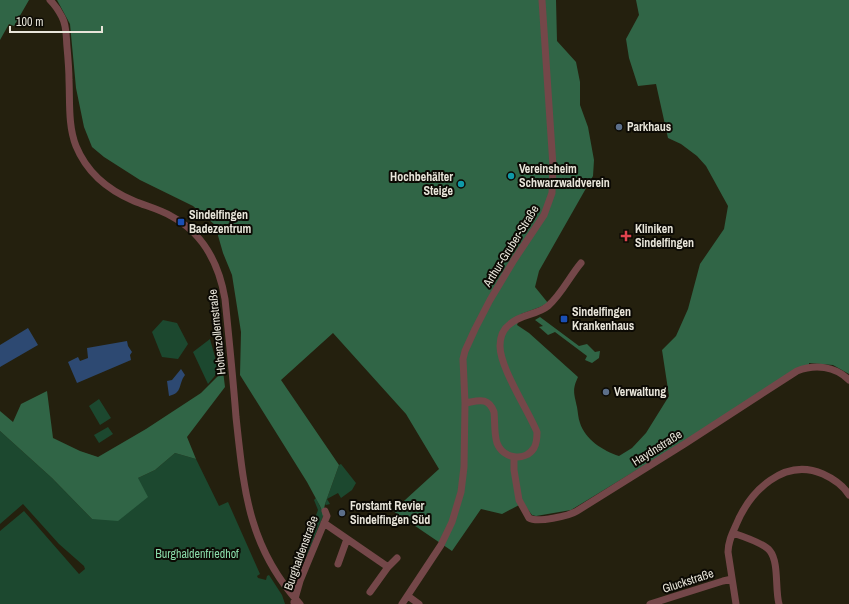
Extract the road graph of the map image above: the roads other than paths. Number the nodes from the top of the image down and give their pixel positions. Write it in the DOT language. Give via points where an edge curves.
graph roads {
  1 [pos="50,0"];
  2 [pos="542,0"];
  3 [pos="582,263"];
  4 [pos="849,380"];
  5 [pos="465,403"];
  6 [pos="514,458"];
  7 [pos="849,495"];
  8 [pos="326,511"];
  9 [pos="324,523"];
  10 [pos="733,533"];
  11 [pos="348,539"];
  12 [pos="397,558"];
  13 [pos="338,564"];
  14 [pos="388,567"];
  15 [pos="732,580"];
  16 [pos="370,592"];
  17 [pos="408,596"];
  18 [pos="296,602"];
  19 [pos="402,604"];
  20 [pos="419,604"];
  21 [pos="650,604"];
  22 [pos="736,604"];
  23 [pos="779,604"];
  1 -- 18 [label="street, Hohenzollernstraße" via="60,12 64,23 71,126 76,146 86,166 93,175 113,190 181,222 206,248 217,268 225,299 249,510 257,535 274,571"];
  2 -- 5 [label="street, Arthur-Gruber-Straße" via="554,166 552,193 544,215 490,300 468,342 463,359"];
  3 -- 6 [label="street" via="552,303 509,324 501,337 500,346 505,364 537,432 536,444 532,451"];
  4 -- 6 [label="street, Haydnstraße" via="840,372 824,367 796,371 681,446 567,515 535,520 529,518 519,500"];
  5 -- 6 [label="street" via="480,400 489,403 494,412 497,443 503,453"];
  5 -- 17 [label="street, Arthur-Gruber-Straße" via="464,467 458,506 441,545"];
  7 -- 10 [label="street" via="842,485 820,472 792,470 770,481 750,499"];
  8 -- 9 [label="street, Burghaldenstraße"];
  9 -- 11 [label="street"];
  9 -- 18 [label="street, Burghaldenstraße" via="300,581"];
  10 -- 15 [label="street" via="728,547"];
  10 -- 23 [label="street" via="767,548 773,555"];
  11 -- 13 [label="street"];
  11 -- 14 [label="street"];
  12 -- 14 [label="street"];
  14 -- 16 [label="street"];
  15 -- 21 [label="street, Gluckstraße"];
  15 -- 22 [label="street"];
  17 -- 19 [label="street, Arthur-Gruber-Straße"];
  17 -- 20 [label="street"];
}
